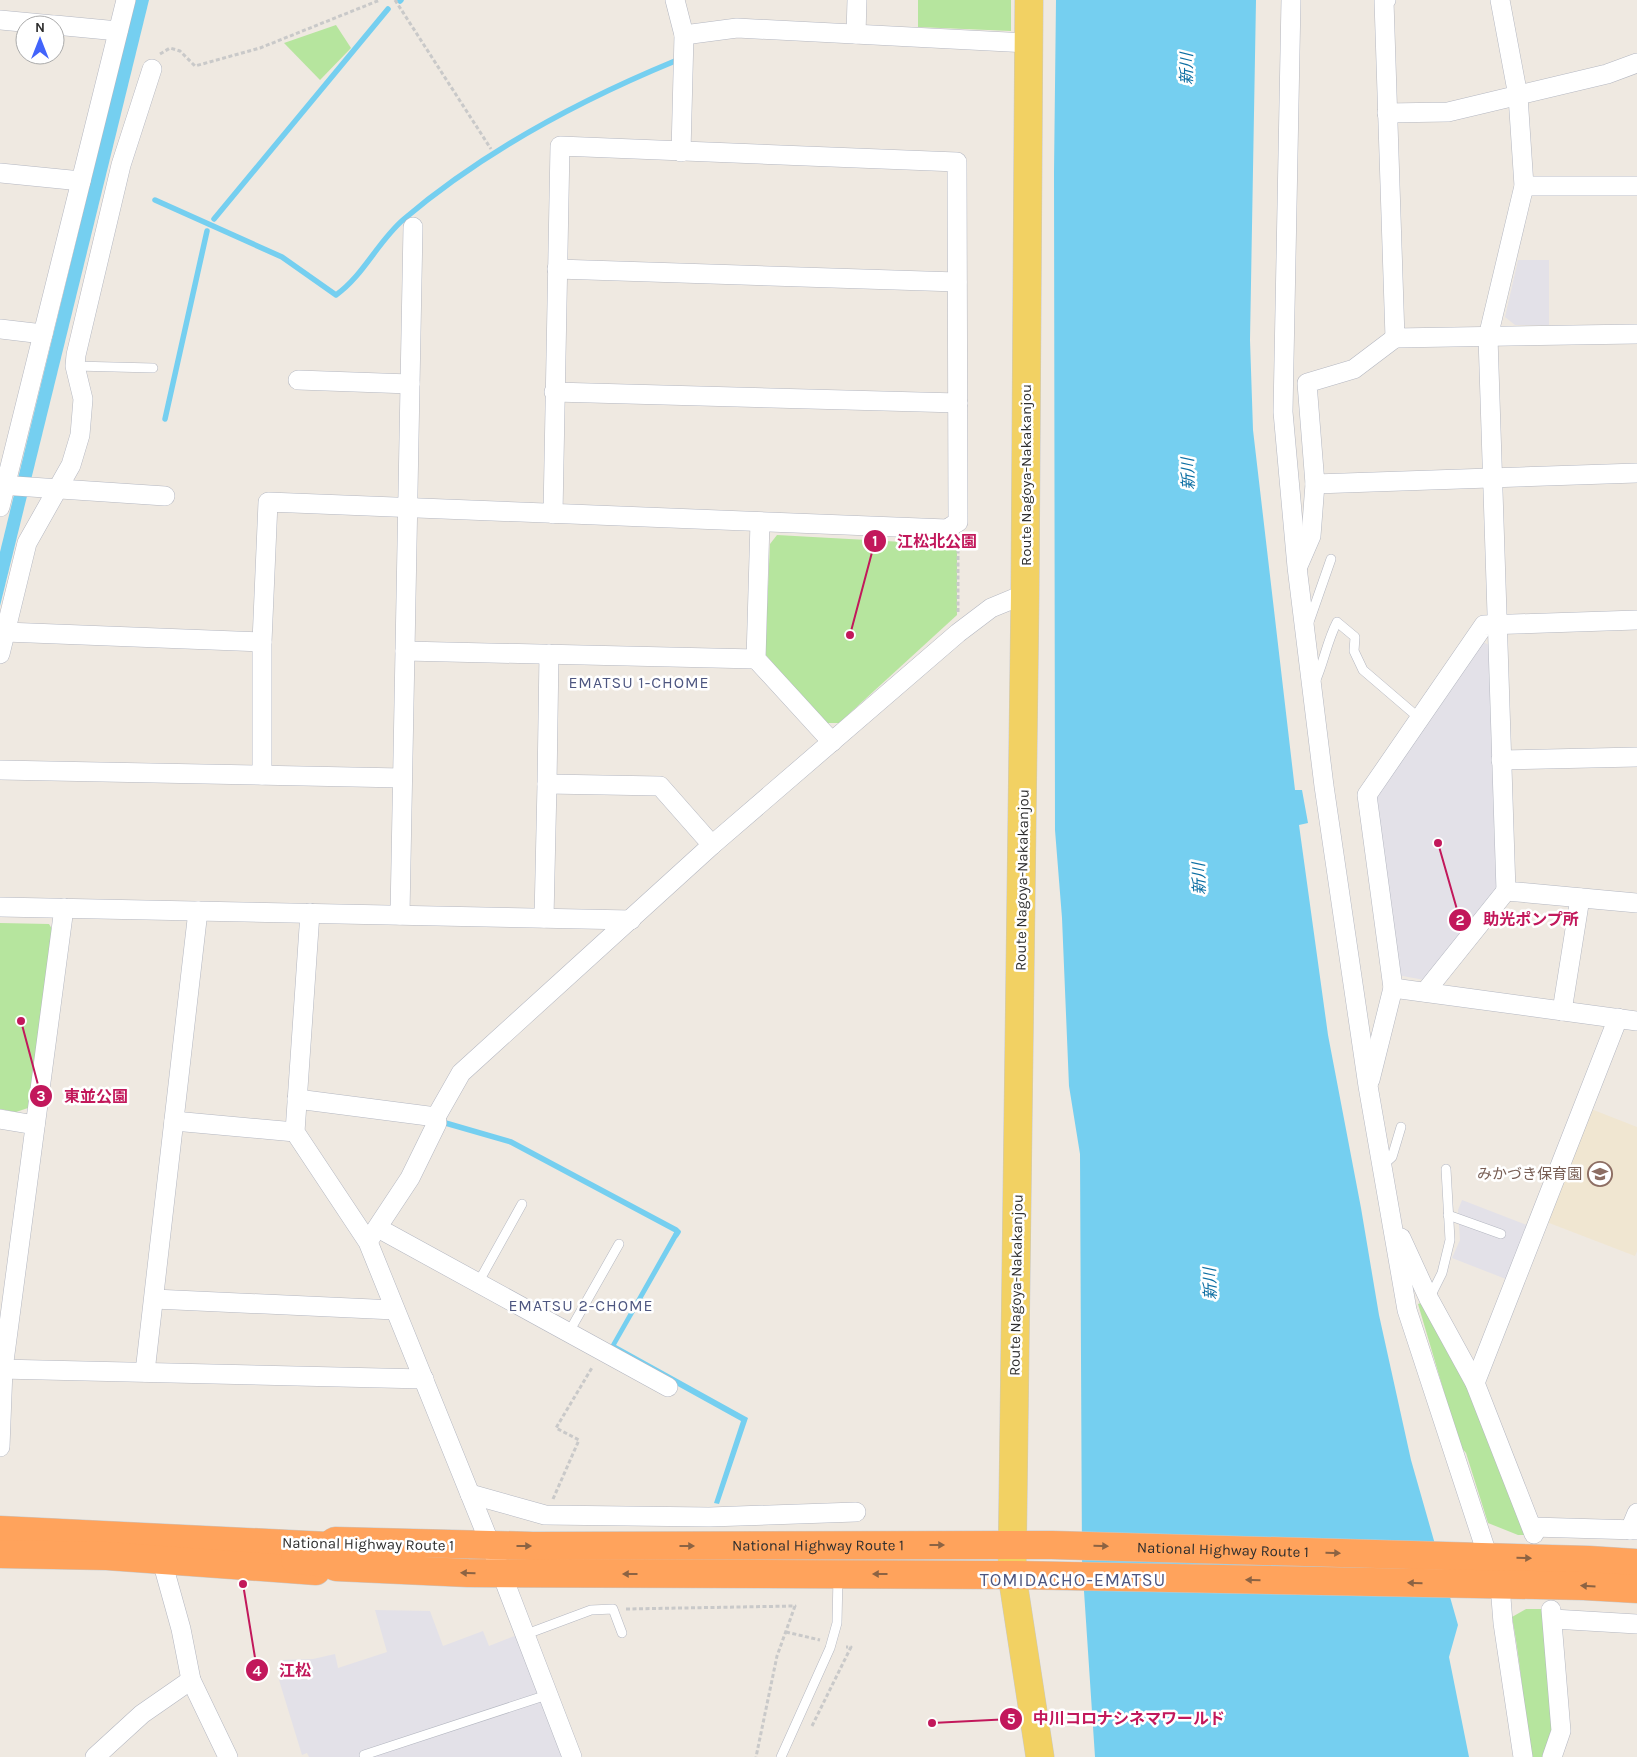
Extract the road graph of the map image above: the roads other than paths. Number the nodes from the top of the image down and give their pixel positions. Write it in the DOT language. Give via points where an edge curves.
graph roads {
  1 [pos="126,0"];
  2 [pos="675,0"];
  3 [pos="857,0"];
  4 [pos="1029,0"];
  5 [pos="1291,0"];
  6 [pos="1386,0"];
  7 [pos="1500,0"];
  8 [pos="0,20"];
  9 [pos="15,21"];
  10 [pos="65,26"];
  11 [pos="118,32"];
  12 [pos="856,34"];
  13 [pos="684,35"];
  14 [pos="1027,44"];
  15 [pos="1637,63"];
  16 [pos="152,70"];
  17 [pos="1518,96"];
  18 [pos="1388,113"];
  19 [pos="681,152"];
  20 [pos="0,173"];
  21 [pos="81,182"];
  22 [pos="1524,186"];
  23 [pos="1637,186"];
  24 [pos="413,227"];
  25 [pos="557,269"];
  26 [pos="957,282"];
  27 [pos="0,330"];
  28 [pos="43,334"];
  29 [pos="1637,334"];
  30 [pos="1488,337"];
  31 [pos="1395,338"];
  32 [pos="75,366"];
  33 [pos="153,368"];
  34 [pos="298,380"];
  35 [pos="410,384"];
  36 [pos="554,392"];
  37 [pos="958,403"];
  38 [pos="1637,473"];
  39 [pos="1492,478"];
  40 [pos="1315,484"];
  41 [pos="6,486"];
  42 [pos="59,489"];
  43 [pos="165,496"];
  44 [pos="0,507"];
  45 [pos="408,508"];
  46 [pos="553,514"];
  47 [pos="760,522"];
  48 [pos="1331,559"];
  49 [pos="1297,567"];
  50 [pos="1026,594"];
  51 [pos="1637,620"];
  52 [pos="1497,625"];
  53 [pos="5,632"];
  54 [pos="1306,635"];
  55 [pos="262,642"];
  56 [pos="405,650"];
  57 [pos="0,654"];
  58 [pos="549,654"];
  59 [pos="756,659"];
  60 [pos="1312,689"];
  61 [pos="1420,718"];
  62 [pos="832,742"];
  63 [pos="1637,757"];
  64 [pos="1501,760"];
  65 [pos="0,770"];
  66 [pos="262,775"];
  67 [pos="402,778"];
  68 [pos="547,784"];
  69 [pos="712,846"];
  70 [pos="1506,891"];
  71 [pos="1580,898"];
  72 [pos="1637,903"];
  73 [pos="0,907"];
  74 [pos="64,908"];
  75 [pos="198,911"];
  76 [pos="310,913"];
  77 [pos="400,915"];
  78 [pos="544,918"];
  79 [pos="631,920"];
  80 [pos="1393,988"];
  81 [pos="1425,992"];
  82 [pos="1562,1011"];
  83 [pos="1618,1018"];
  84 [pos="1637,1021"];
  85 [pos="1368,1086"];
  86 [pos="298,1099"];
  87 [pos="436,1117"];
  88 [pos="0,1119"];
  89 [pos="174,1120"];
  90 [pos="35,1125"];
  91 [pos="1401,1127"];
  92 [pos="295,1132"];
  93 [pos="1382,1167"];
  94 [pos="1446,1169"];
  95 [pos="522,1204"];
  96 [pos="1390,1214"];
  97 [pos="1448,1215"];
  98 [pos="1501,1234"];
  99 [pos="373,1235"];
  100 [pos="619,1244"];
  101 [pos="478,1283"];
  102 [pos="154,1299"];
  103 [pos="1429,1299"];
  104 [pos="395,1310"];
  105 [pos="568,1332"];
  106 [pos="1,1369"];
  107 [pos="146,1372"];
  108 [pos="424,1379"];
  109 [pos="1475,1383"];
  110 [pos="668,1387"];
  111 [pos="0,1448"];
  112 [pos="470,1494"];
  113 [pos="0,1512"];
  114 [pos="856,1512"];
  115 [pos="1635,1524"];
  116 [pos="0,1530"];
  117 [pos="78,1537"];
  118 [pos="0,1540"];
  119 [pos="1012,1545"];
  120 [pos="491,1546"];
  121 [pos="0,1554"];
  122 [pos="336,1554"];
  123 [pos="1488,1557"];
  124 [pos="162,1561"];
  125 [pos="1637,1563"];
  126 [pos="502,1574"];
  127 [pos="838,1574"];
  128 [pos="1012,1575"];
  129 [pos="1500,1584"];
  130 [pos="1637,1589"];
  131 [pos="1637,1624"];
  132 [pos="622,1633"];
  133 [pos="524,1635"];
  134 [pos="191,1680"];
  135 [pos="547,1695"];
  136 [pos="364,1756"];
  137 [pos="95,1757"];
  138 [pos="228,1757"];
  139 [pos="572,1757"];
  140 [pos="781,1757"];
  141 [pos="1040,1757"];
  142 [pos="1523,1757"];
  143 [pos="1552,1757"];
  1 -- 11 [label="street"];
  2 -- 13 [label="street"];
  3 -- 12 [label="street"];
  4 -- 14 [label="main road, Route Nagoya-Nakakanjou"];
  5 -- 49 [label="street" via="1283,412"];
  6 -- 18 [label="street"];
  7 -- 17 [label="street"];
  8 -- 9 [label="street"];
  10 -- 11 [label="street"];
  11 -- 21 [label="street"];
  12 -- 13 [label="street" via="737,28"];
  12 -- 14 [label="street"];
  13 -- 19 [label="street"];
  14 -- 50 [label="main road, Route Nagoya-Nakakanjou"];
  15 -- 17 [label="street" via="1607,74"];
  16 -- 32 [label="street" via="121,165"];
  17 -- 18 [label="street" via="1448,112"];
  17 -- 22 [label="street"];
  18 -- 31 [label="street"];
  19 -- 25 [label="street" via="560,146"];
  19 -- 26 [label="street" via="957,162"];
  20 -- 21 [label="street"];
  21 -- 28 [label="street"];
  22 -- 23 [label="street"];
  22 -- 30 [label="street"];
  24 -- 35 [label="street"];
  25 -- 26 [label="street"];
  25 -- 36 [label="street"];
  26 -- 37 [label="street"];
  27 -- 28 [label="street"];
  28 -- 41 [label="street"];
  29 -- 30 [label="street"];
  30 -- 31 [label="street"];
  30 -- 39 [label="street"];
  31 -- 40 [label="street" via="1354,368 1307,383"];
  32 -- 33 [label="lane"];
  32 -- 42 [label="street" via="82,399 80,435"];
  34 -- 35 [label="street"];
  35 -- 45 [label="street"];
  36 -- 37 [label="street"];
  36 -- 46 [label="street"];
  37 -- 47 [label="street" via="958,522 947,529"];
  38 -- 39 [label="street"];
  39 -- 40 [label="street"];
  39 -- 52 [label="street"];
  40 -- 49 [label="street" via="1311,536"];
  41 -- 42 [label="street"];
  41 -- 44 [label="street"];
  42 -- 43 [label="street"];
  42 -- 53 [label="street" via="27,543"];
  45 -- 46 [label="street"];
  45 -- 55 [label="street" via="268,502"];
  45 -- 56 [label="street"];
  46 -- 47 [label="street"];
  47 -- 59 [label="street"];
  48 -- 54 [label="lane"];
  49 -- 54 [label="street"];
  50 -- 62 [label="street" via="991,608"];
  50 -- 119 [label="main road, Route Nagoya-Nakakanjou"];
  51 -- 52 [label="street"];
  52 -- 61 [label="street" via="1484,625"];
  52 -- 64 [label="street"];
  53 -- 55 [label="street"];
  53 -- 57 [label="street"];
  54 -- 60 [label="street"];
  55 -- 66 [label="street"];
  56 -- 58 [label="street"];
  56 -- 67 [label="street"];
  58 -- 59 [label="street"];
  58 -- 68 [label="street"];
  59 -- 62 [label="street"];
  60 -- 61 [label="lane" via="1337,622 1354,637 1354,652 1363,670"];
  60 -- 85 [label="street"];
  61 -- 80 [label="street" via="1367,794"];
  62 -- 69 [label="street"];
  63 -- 64 [label="street"];
  64 -- 70 [label="street"];
  65 -- 66 [label="street"];
  66 -- 67 [label="street"];
  67 -- 77 [label="street"];
  68 -- 69 [label="street" via="660,786"];
  68 -- 78 [label="street"];
  69 -- 79 [label="street"];
  70 -- 71 [label="street"];
  70 -- 81 [label="street"];
  71 -- 72 [label="street"];
  71 -- 82 [label="street"];
  73 -- 74 [label="street"];
  74 -- 75 [label="street"];
  74 -- 90 [label="street"];
  75 -- 76 [label="street"];
  75 -- 89 [label="street"];
  76 -- 77 [label="street"];
  76 -- 86 [label="street"];
  77 -- 78 [label="street"];
  78 -- 79 [label="street"];
  79 -- 87 [label="street" via="461,1073"];
  80 -- 81 [label="street"];
  80 -- 85 [label="street"];
  81 -- 82 [label="street"];
  82 -- 83 [label="street"];
  83 -- 84 [label="street"];
  83 -- 109 [label="street"];
  85 -- 93 [label="street"];
  86 -- 87 [label="street"];
  86 -- 92 [label="street"];
  87 -- 99 [label="street" via="437,1123 410,1178"];
  88 -- 90 [label="street"];
  89 -- 92 [label="street"];
  89 -- 102 [label="street"];
  90 -- 106 [label="street"];
  91 -- 93 [label="lane" via="1392,1157"];
  92 -- 99 [label="street"];
  93 -- 96 [label="street"];
  94 -- 97 [label="lane"];
  95 -- 101 [label="lane"];
  96 -- 103 [label="street"];
  96 -- 123 [label="street" via="1407,1310"];
  97 -- 98 [label="lane"];
  97 -- 103 [label="lane" via="1450,1240 1442,1273"];
  99 -- 101 [label="street"];
  99 -- 104 [label="street"];
  100 -- 105 [label="lane"];
  101 -- 105 [label="street"];
  102 -- 104 [label="street"];
  102 -- 107 [label="street"];
  103 -- 109 [label="street"];
  104 -- 108 [label="street"];
  105 -- 110 [label="street"];
  106 -- 107 [label="street"];
  106 -- 111 [label="street"];
  107 -- 108 [label="street"];
  108 -- 112 [label="street"];
  109 -- 115 [label="street" via="1533,1530"];
  112 -- 114 [label="street" via="545,1515 709,1517"];
  112 -- 120 [label="street"];
  113 -- 122 [label="highway" via="328,1537"];
  116 -- 117 [label="highway, National Highway Route 1"];
  117 -- 118 [label="highway, National Highway Route 1"];
  117 -- 122 [label="highway, National Highway Route 1" via="328,1546"];
  120 -- 119 [label="highway, National Highway Route 1, one-way"];
  119 -- 123 [label="highway, National Highway Route 1, one-way"];
  119 -- 128 [label="main road, Route Nagoya-Nakakanjou"];
  120 -- 122 [label="highway, National Highway Route 1"];
  120 -- 126 [label="street"];
  121 -- 124 [label="highway" via="107,1556"];
  122 -- 124 [label="highway" via="328,1572"];
  126 -- 122 [label="highway, National Highway Route 1, one-way"];
  123 -- 125 [label="highway, National Highway Route 1, one-way"];
  123 -- 129 [label="street"];
  124 -- 134 [label="street"];
  127 -- 126 [label="highway, National Highway Route 1, one-way"];
  126 -- 133 [label="street"];
  128 -- 127 [label="highway, National Highway Route 1, one-way"];
  127 -- 140 [label="lane" via="837,1623 830,1648"];
  129 -- 128 [label="highway, National Highway Route 1, one-way"];
  128 -- 141 [label="main road, Route Nagoya-Nakakanjou"];
  130 -- 129 [label="highway, National Highway Route 1, one-way"];
  129 -- 142 [label="street"];
  131 -- 143 [label="street" via="1552,1614 1561,1731"];
  132 -- 133 [label="lane" via="613,1609 591,1610"];
  133 -- 135 [label="street"];
  134 -- 137 [label="street" via="142,1714"];
  134 -- 138 [label="street"];
  135 -- 136 [label="lane"];
  135 -- 139 [label="street"];
}
